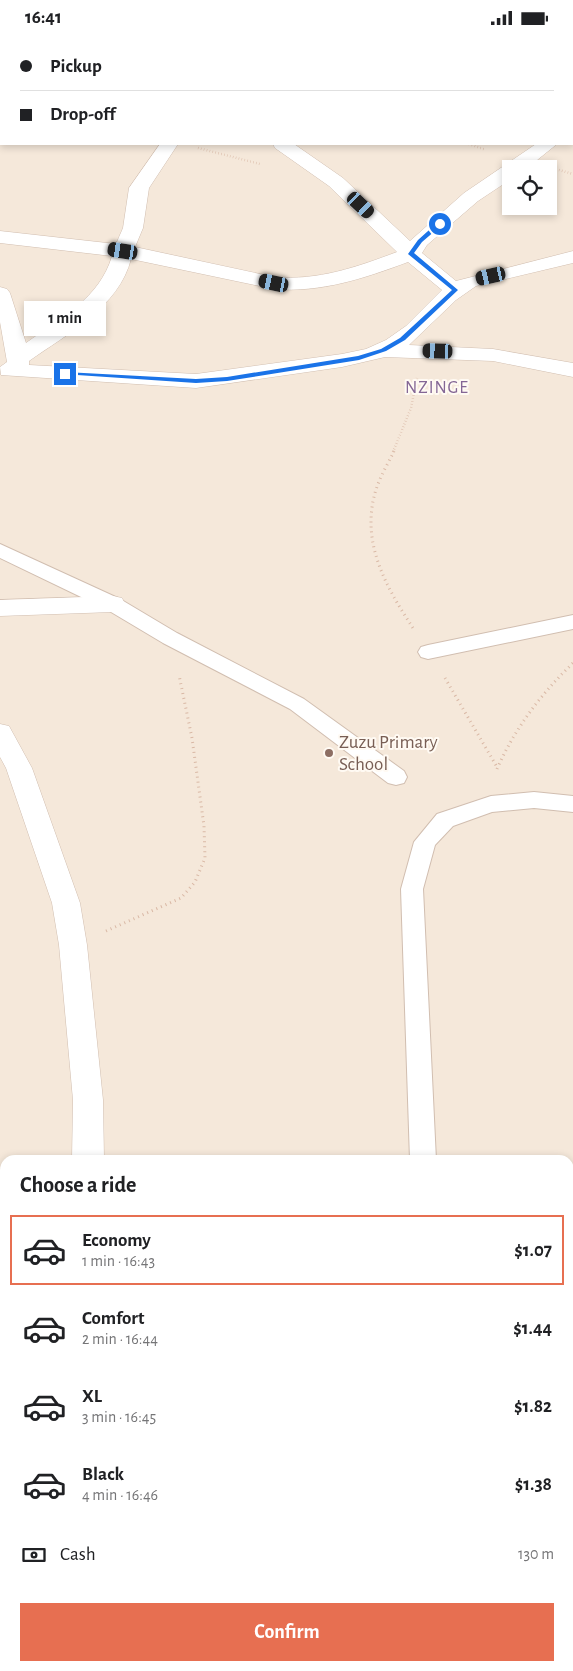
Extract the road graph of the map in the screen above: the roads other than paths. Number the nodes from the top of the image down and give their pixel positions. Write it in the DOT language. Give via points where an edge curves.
graph roads {
  1 [pos="167,145"];
  2 [pos="283,145"];
  3 [pos="547,145"];
  4 [pos="525,160"];
  5 [pos="502,176"];
  6 [pos="0,237"];
  7 [pos="123,251"];
  8 [pos="411,254"];
  9 [pos="573,257"];
  10 [pos="455,290"];
  11 [pos="0,293"];
  12 [pos="384,350"];
  13 [pos="9,368"];
  14 [pos="573,371"];
  15 [pos="0,550"];
  16 [pos="113,604"];
  17 [pos="0,608"];
  18 [pos="573,622"];
  19 [pos="428,652"];
  20 [pos="0,733"];
  21 [pos="396,777"];
  22 [pos="573,804"];
  23 [pos="88,1155"];
  24 [pos="423,1155"];
  1 -- 7 [label="street" via="139,188 134,228"];
  2 -- 8 [label="street" via="342,187"];
  3 -- 4 [label="street"];
  5 -- 8 [label="street" via="471,197 420,241"];
  6 -- 7 [label="street"];
  7 -- 8 [label="street" via="296,285 362,272"];
  7 -- 13 [label="street" via="118,270 105,293"];
  8 -- 10 [label="street"];
  9 -- 10 [label="street" via="469,282"];
  10 -- 12 [label="street" via="402,339"];
  11 -- 13 [label="street" via="11,325"];
  12 -- 13 [label="street" via="359,358 196,381"];
  12 -- 14 [label="street" via="493,355"];
  15 -- 16 [label="lane"];
  16 -- 17 [label="street"];
  16 -- 21 [label="lane" via="170,638 297,704"];
  18 -- 19 [label="lane"];
  20 -- 23 [label="street" via="19,768 66,903 88,1100"];
  22 -- 24 [label="lane" via="534,800 491,804 445,820 425,842 412,889"];
}
